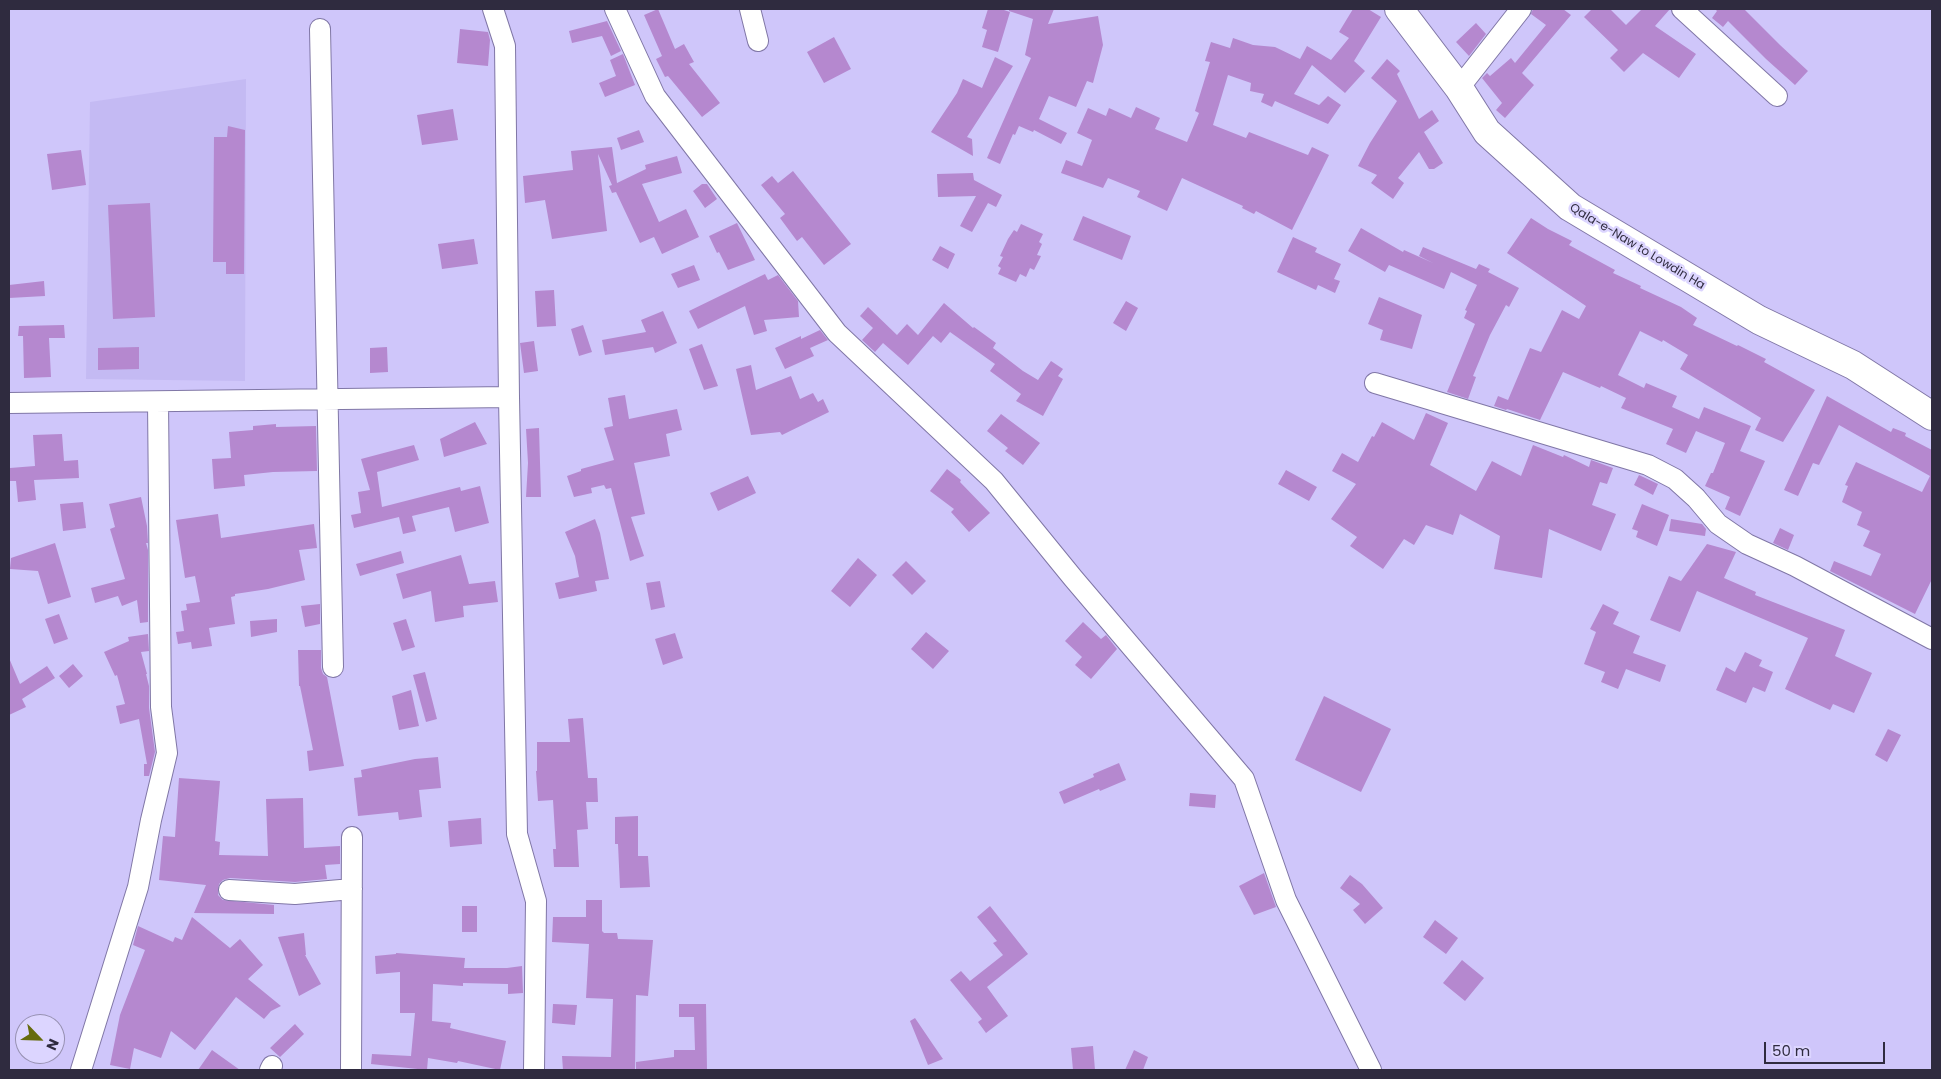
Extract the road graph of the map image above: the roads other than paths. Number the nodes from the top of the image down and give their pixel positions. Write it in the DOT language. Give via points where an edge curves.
graph roads {
  1 [pos="493,9"];
  2 [pos="616,9"];
  3 [pos="750,9"];
  4 [pos="1399,9"];
  5 [pos="1521,9"];
  6 [pos="1682,9"];
  7 [pos="320,29"];
  8 [pos="758,41"];
  9 [pos="1459,88"];
  10 [pos="1777,96"];
  11 [pos="1375,383"];
  12 [pos="508,397"];
  13 [pos="328,400"];
  14 [pos="158,402"];
  15 [pos="9,403"];
  16 [pos="1932,416"];
  17 [pos="1932,639"];
  18 [pos="334,668"];
  19 [pos="352,836"];
  20 [pos="352,889"];
  21 [pos="228,890"];
  22 [pos="82,1070"];
  23 [pos="351,1070"];
  24 [pos="534,1070"];
  25 [pos="1371,1070"];
  1 -- 12 [label="street" via="504,46"];
  2 -- 25 [label="street" via="655,96 838,333 994,481 1244,780 1286,900"];
  3 -- 8 [label="street"];
  4 -- 9 [label="main road, Qala-e-Naw to Lowdin Ha"];
  5 -- 9 [label="street"];
  6 -- 10 [label="street"];
  7 -- 13 [label="street"];
  9 -- 16 [label="main road, Qala-e-Naw to Lowdin Ha" via="1487,132 1570,208 1759,320 1852,365"];
  11 -- 17 [label="street" via="1648,465 1675,479 1718,524 1747,544"];
  12 -- 13 [label="street"];
  12 -- 24 [label="street" via="517,834 536,901"];
  13 -- 14 [label="street"];
  13 -- 18 [label="street"];
  14 -- 15 [label="street"];
  14 -- 22 [label="street" via="161,707 167,753 138,887"];
  19 -- 20 [label="street"];
  20 -- 21 [label="street" via="295,894"];
  20 -- 23 [label="street"];
}
